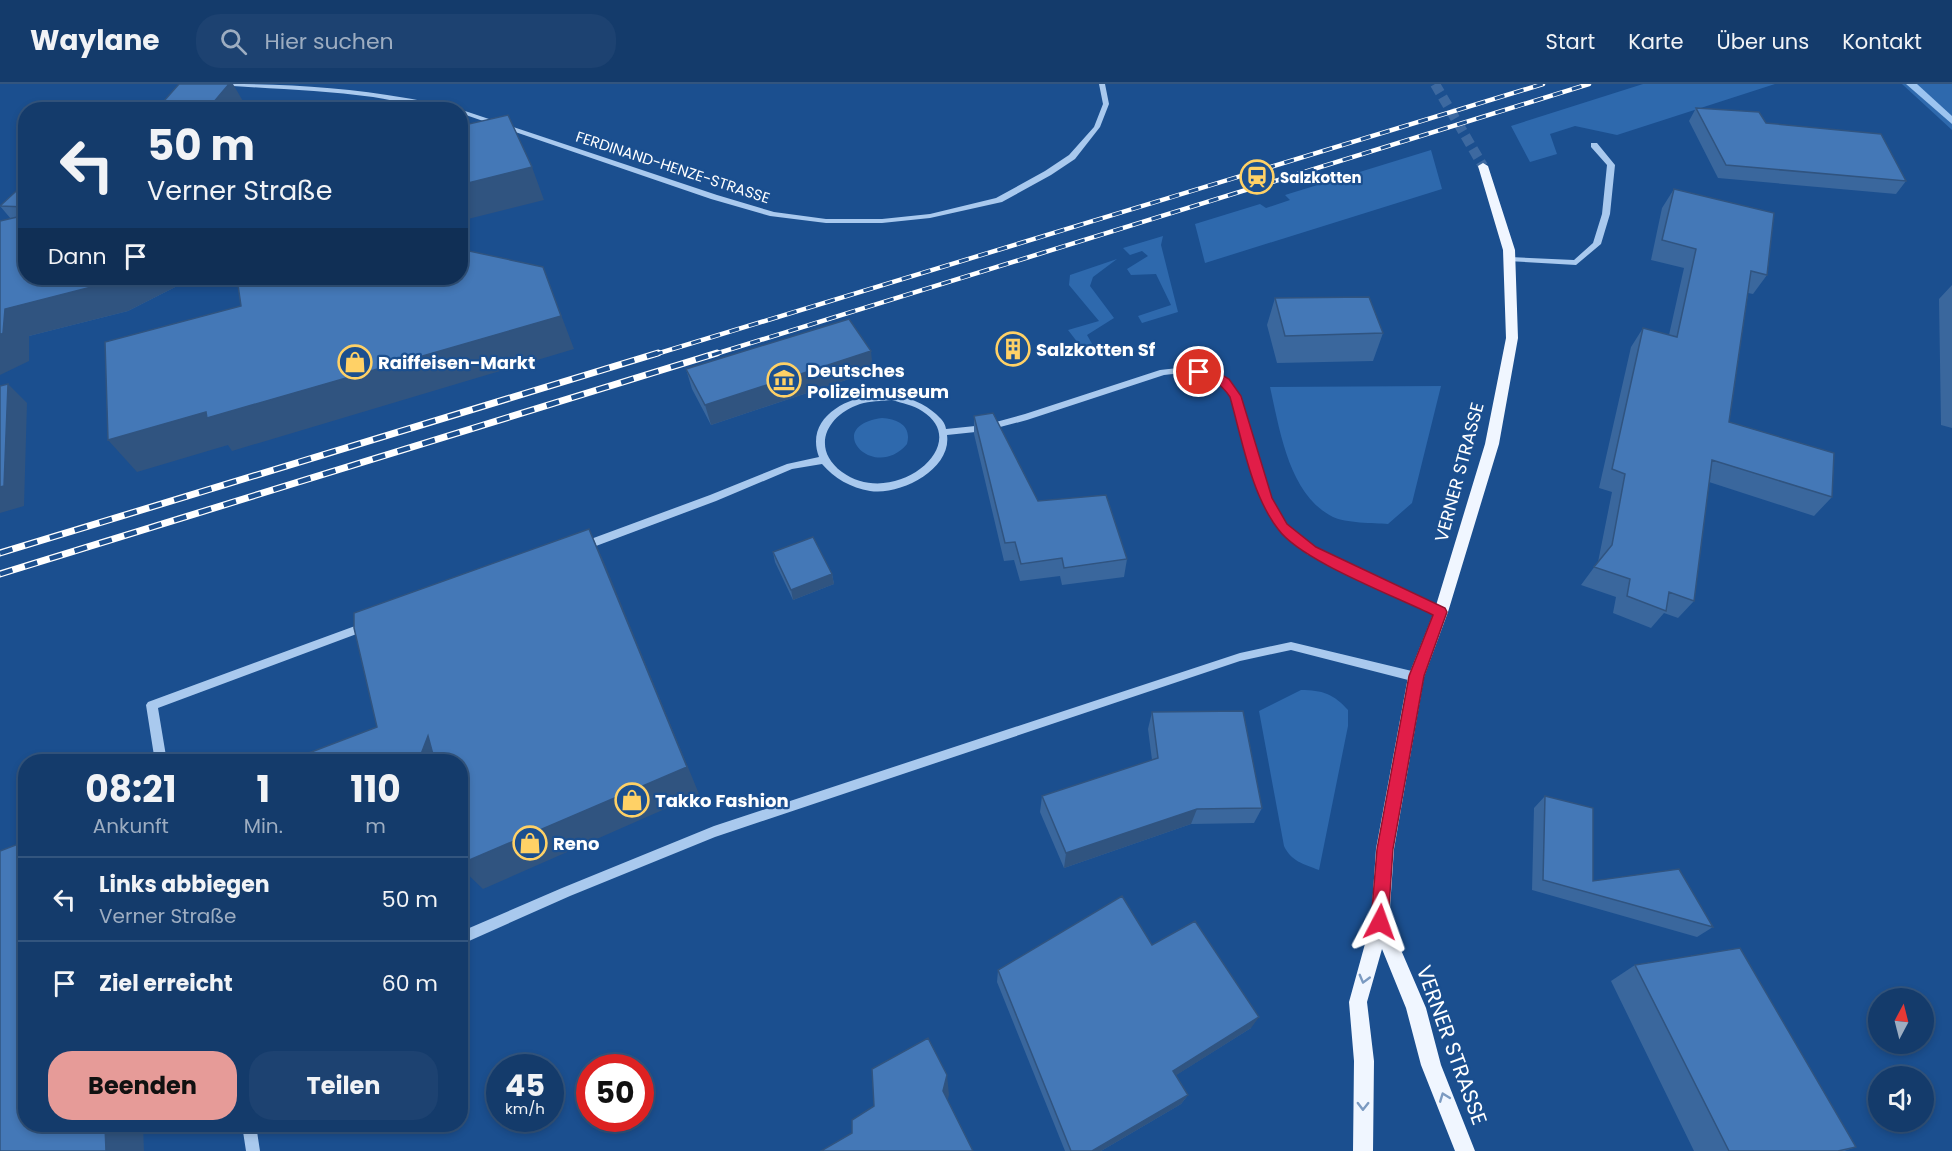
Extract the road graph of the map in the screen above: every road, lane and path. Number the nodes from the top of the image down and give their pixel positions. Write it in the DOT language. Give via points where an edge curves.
graph roads {
  1 [pos="233,84"];
  2 [pos="1102,84"];
  3 [pos="419,102"];
  4 [pos="468,114"];
  5 [pos="1594,145"];
  6 [pos="1483,166"];
  7 [pos="1510,259"];
  8 [pos="944,432"];
  9 [pos="823,460"];
  10 [pos="575,549"];
  11 [pos="1441,612"];
  12 [pos="375,623"];
  13 [pos="1416,676"];
  14 [pos="160,754"];
  15 [pos="1380,922"];
  16 [pos="468,935"];
  17 [pos="250,1132"];
  18 [pos="253,1151"];
  19 [pos="1363,1151"];
  20 [pos="1465,1151"];
  1 -- 3 [label="street" via="331,90"];
  2 -- 4 [label="street, FERDINAND-HENZE-STRASSE" via="1106,104 1097,127 1072,157 1048,173 999,200 930,216 882,221 826,221 773,214"];
  5 -- 7 [label="street" via="1611,165 1606,214 1597,244 1576,262"];
  6 -- 7 [label="main road, VERNER STRASSE"];
  7 -- 11 [label="main road, VERNER STRASSE" via="1512,338 1494,434"];
  8 -- 9 [label="street" via="938,460 926,472 889,486 849,482"];
  8 -- 9 [label="street" via="938,420 911,401 873,398 848,406 828,421 820,433"];
  8 -- 11 [label="street" via="985,428 1027,417 1163,372 1211,374 1225,381 1236,396 1266,499 1283,527 1311,551"];
  9 -- 10 [label="street" via="790,466"];
  11 -- 13 [label="main road, VERNER STRASSE"];
  12 -- 14 [label="street" via="152,705"];
  13 -- 15 [label="main road, VERNER STRASSE" via="1385,849"];
  13 -- 16 [label="street" via="1291,646 1240,657 714,832"];
  15 -- 19 [label="main road, VERNER STRASSE, one-way" via="1358,1002 1364,1061"];
  20 -- 15 [label="main road, VERNER STRASSE, one-way" via="1431,1065 1416,1008"];
  17 -- 18 [label="street"];
}
